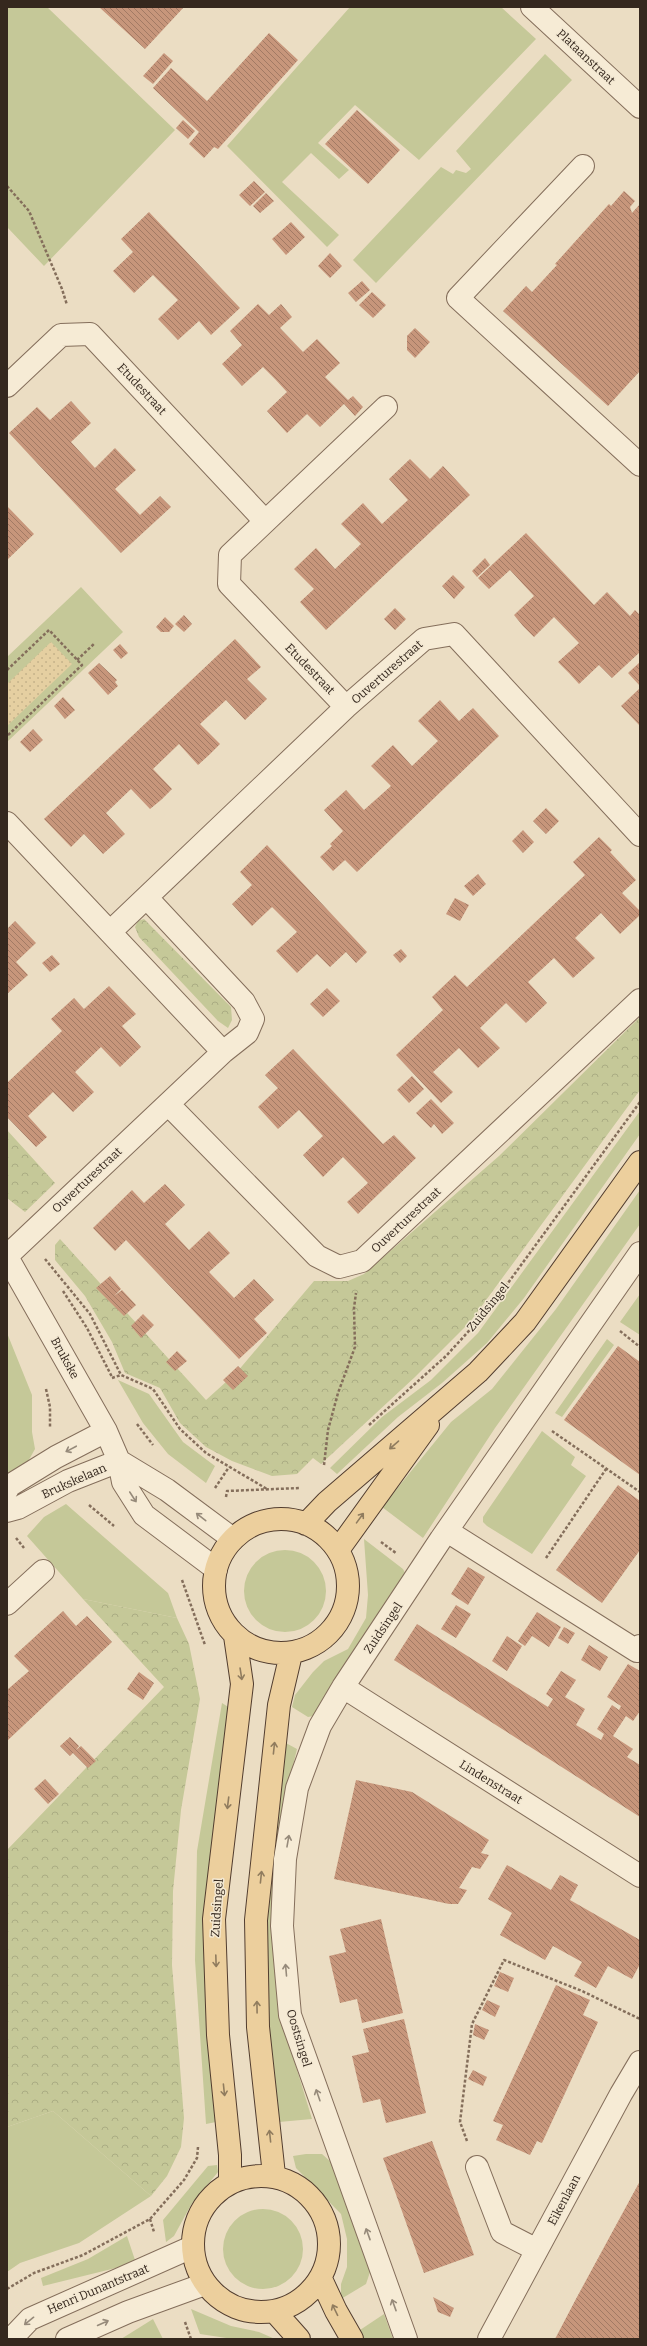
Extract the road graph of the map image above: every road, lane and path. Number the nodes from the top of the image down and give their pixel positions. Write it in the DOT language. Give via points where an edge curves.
graph roads {
  1 [pos="532,7"];
  2 [pos="640,107"];
  3 [pos="583,166"];
  4 [pos="7,186"];
  5 [pos="76,334"];
  6 [pos="7,386"];
  7 [pos="386,407"];
  8 [pos="640,465"];
  9 [pos="265,521"];
  10 [pos="95,643"];
  11 [pos="77,660"];
  12 [pos="7,670"];
  13 [pos="346,707"];
  14 [pos="7,736"];
  15 [pos="7,823"];
  16 [pos="640,835"];
  17 [pos="147,898"];
  18 [pos="110,932"];
  19 [pos="640,1000"];
  20 [pos="223,1052"];
  21 [pos="640,1102"];
  22 [pos="168,1104"];
  23 [pos="640,1162"];
  24 [pos="27,1237"];
  25 [pos="640,1253"];
  26 [pos="7,1256"];
  27 [pos="362,1262"];
  28 [pos="61,1289"];
  29 [pos="121,1375"];
  30 [pos="112,1378"];
  31 [pos="115,1384"];
  32 [pos="445,1401"];
  33 [pos="528,1414"];
  34 [pos="135,1421"];
  35 [pos="363,1430"];
  36 [pos="106,1431"];
  37 [pos="158,1451"];
  38 [pos="120,1461"];
  39 [pos="330,1461"];
  40 [pos="324,1466"];
  41 [pos="606,1469"];
  42 [pos="319,1472"];
  43 [pos="268,1489"];
  44 [pos="7,1490"];
  45 [pos="211,1490"];
  46 [pos="226,1491"];
  47 [pos="640,1492"];
  48 [pos="7,1511"];
  49 [pos="306,1524"];
  50 [pos="447,1531"];
  51 [pos="233,1539"];
  52 [pos="338,1550"];
  53 [pos="216,1569"];
  54 [pos="43,1571"];
  55 [pos="529,1582"];
  56 [pos="7,1604"];
  57 [pos="235,1636"];
  58 [pos="640,1646"];
  59 [pos="291,1654"];
  60 [pos="343,1688"];
  61 [pos="320,1726"];
  62 [pos="640,1876"];
  63 [pos="640,2019"];
  64 [pos="636,2075"];
  65 [pos="477,2167"];
  66 [pos="274,2175"];
  67 [pos="230,2182"];
  68 [pos="192,2247"];
  69 [pos="537,2250"];
  70 [pos="83,2255"];
  71 [pos="321,2279"];
  72 [pos="205,2284"];
  73 [pos="7,2289"];
  74 [pos="276,2312"];
  75 [pos="11,2339"];
  76 [pos="67,2339"];
  77 [pos="299,2339"];
  78 [pos="352,2339"];
  79 [pos="406,2339"];
  80 [pos="489,2339"];
  1 -- 2 [label="street, Plataanstraat"];
  3 -- 8 [label="street" via="458,298"];
  4 -- 5 [label="path" via="29,211 62,289"];
  5 -- 6 [label="street, Etudestraat" via="60,335"];
  5 -- 9 [label="street, Etudestraat" via="90,334"];
  7 -- 9 [label="street, Etudestraat"];
  9 -- 13 [label="street, Etudestraat" via="230,555 229,584"];
  10 -- 11 [label="path"];
  11 -- 12 [label="path" via="49,630"];
  11 -- 14 [label="path" via="82,665"];
  13 -- 16 [label="street, Ouverturestraat" via="424,639 454,634"];
  13 -- 17 [label="street, Ouverturestraat"];
  15 -- 18 [label="street"];
  17 -- 18 [label="street, Ouverturestraat"];
  17 -- 20 [label="street, Ouverturestraat" via="244,1002 253,1019 247,1033"];
  18 -- 20 [label="street"];
  19 -- 27 [label="street, Ouverturestraat"];
  20 -- 22 [label="street, Ouverturestraat"];
  21 -- 35 [label="path, Zuidsingel" via="489,1309 446,1356"];
  22 -- 24 [label="street, Ouverturestraat"];
  22 -- 27 [label="street, Ouverturestraat" via="317,1256 339,1267"];
  23 -- 32 [label="main road" via="525,1322 478,1372"];
  24 -- 26 [label="street, Ouverturestraat"];
  24 -- 29 [label="path" via="90,1314"];
  25 -- 33 [label="street, Zuidsingel"];
  26 -- 36 [label="street, Brukske"];
  27 -- 40 [label="path" via="354,1308 356,1347 338,1393 328,1430"];
  28 -- 30 [label="path" via="87,1328"];
  29 -- 30 [label="path"];
  29 -- 43 [label="path" via="153,1389 180,1429 206,1453"];
  30 -- 31 [label="path"];
  32 -- 49 [label="main road, one-way" via="327,1502"];
  52 -- 32 [label="main road, one-way"];
  33 -- 41 [label="path"];
  33 -- 50 [label="street, Zuidsingel"];
  34 -- 37 [label="path"];
  36 -- 38 [label="street, Brukske"];
  36 -- 44 [label="street, Brukskelaan, one-way" via="56,1457 9,1486"];
  38 -- 48 [label="street, Brukskelaan" via="68,1481 18,1508"];
  51 -- 38 [label="street, one-way" via="167,1490"];
  38 -- 53 [label="street, Brukske, one-way" via="123,1482 144,1515"];
  39 -- 40 [label="path"];
  40 -- 42 [label="path"];
  41 -- 47 [label="path"];
  41 -- 55 [label="path"];
  45 -- 46 [label="path"];
  49 -- 51 [label="main road" via="280,1519 255,1525"];
  49 -- 52 [label="main road" via="324,1534"];
  50 -- 55 [label="street"];
  50 -- 60 [label="street, Zuidsingel"];
  51 -- 53 [label="main road" via="222,1553"];
  52 -- 59 [label="main road" via="348,1575 347,1602 336,1626 316,1644"];
  53 -- 57 [label="main road" via="214,1593 221,1616"];
  54 -- 56 [label="street"];
  55 -- 58 [label="street" via="637,1651"];
  57 -- 59 [label="main road" via="261,1651"];
  57 -- 67 [label="main road, Zuidsingel, one-way" via="242,1684 214,1919 218,2035 230,2155"];
  66 -- 59 [label="main road, one-way" via="258,2027 256,1920 279,1705"];
  60 -- 61 [label="street, Zuidsingel"];
  60 -- 62 [label="street, Lindenstraat"];
  79 -- 61 [label="street, Oostsingel, one-way" via="290,2015 282,1926 285,1859 298,1788"];
  63 -- 65 [label="path" via="582,1991 504,1960 472,2024 460,2122"];
  64 -- 69 [label="street, Eikenlaan"];
  65 -- 69 [label="street" via="502,2232"];
  66 -- 67 [label="main road" via="251,2175"];
  66 -- 71 [label="main road" via="304,2189 325,2215 331,2248"];
  67 -- 68 [label="main road" via="209,2198 196,2221"];
  68 -- 72 [label="main road" via="196,2267"];
  68 -- 75 [label="street, Henri Dunantstraat, one-way" via="30,2318"];
  69 -- 80 [label="street, Eikenlaan"];
  70 -- 73 [label="path" via="34,2273"];
  71 -- 74 [label="main road" via="302,2300"];
  78 -- 71 [label="main road, one-way"];
  72 -- 74 [label="main road" via="224,2302 249,2312"];
  76 -- 72 [label="street, one-way" via="128,2312"];
  74 -- 77 [label="main road"];
}
